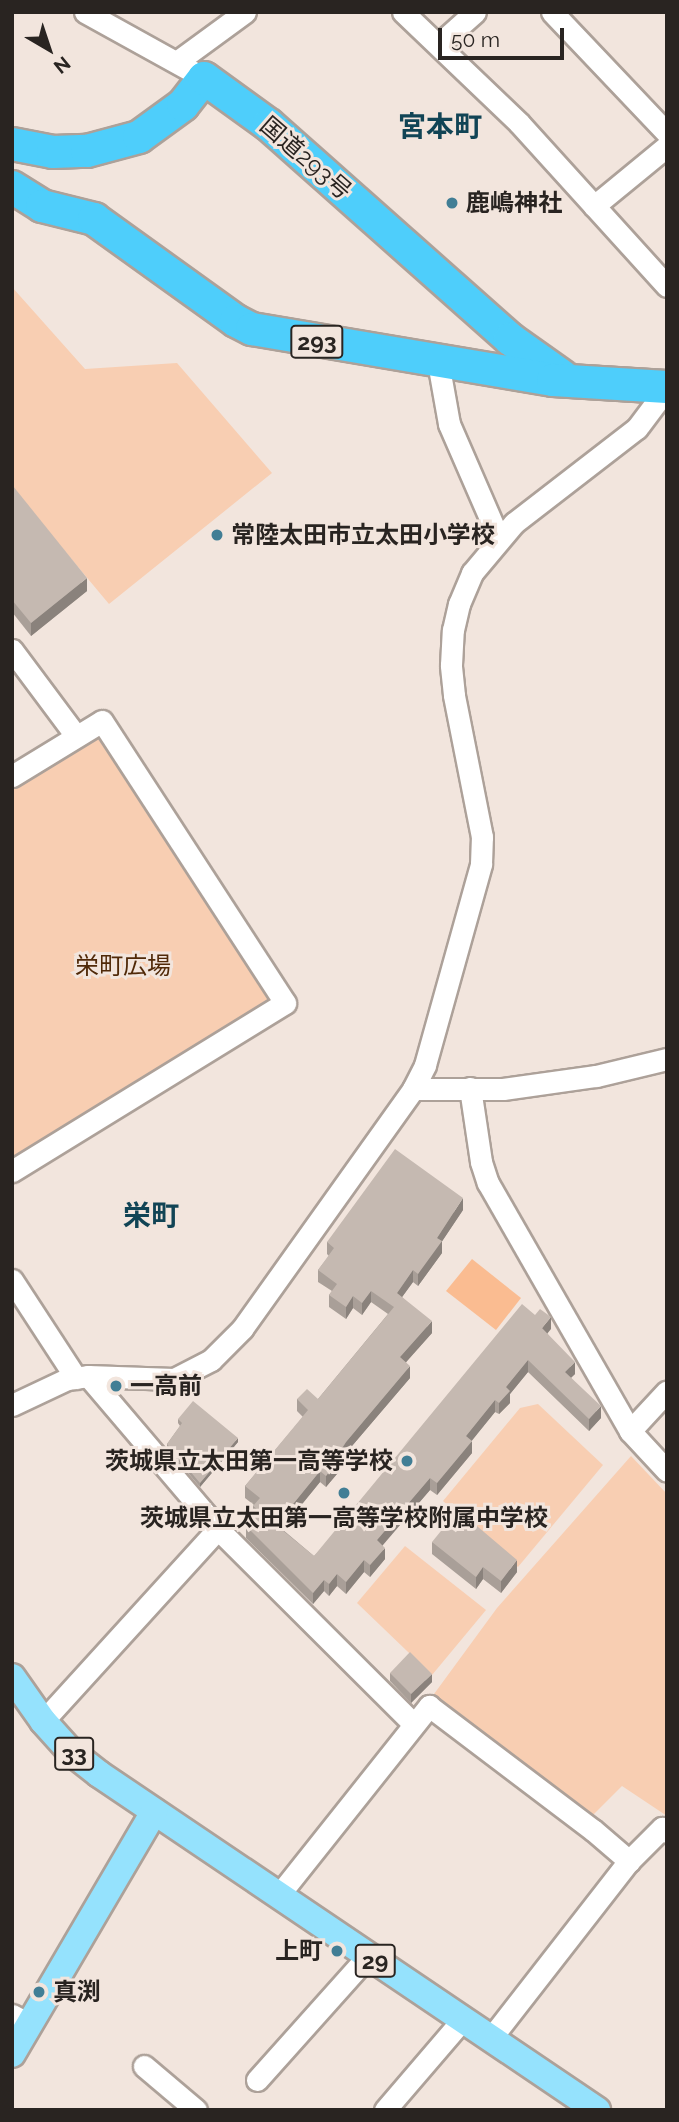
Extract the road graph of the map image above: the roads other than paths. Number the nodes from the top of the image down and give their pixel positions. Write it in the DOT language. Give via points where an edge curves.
graph roads {
  1 [pos="245,12"];
  2 [pos="403,12"];
  3 [pos="475,12"];
  4 [pos="552,12"];
  5 [pos="88,13"];
  6 [pos="439,44"];
  7 [pos="178,61"];
  8 [pos="204,78"];
  9 [pos="667,133"];
  10 [pos="12,144"];
  11 [pos="667,146"];
  12 [pos="12,187"];
  13 [pos="594,206"];
  14 [pos="667,286"];
  15 [pos="438,362"];
  16 [pos="523,364"];
  17 [pos="667,387"];
  18 [pos="499,539"];
  19 [pos="12,650"];
  20 [pos="76,736"];
  21 [pos="12,776"];
  22 [pos="667,1059"];
  23 [pos="470,1088"];
  24 [pos="413,1089"];
  25 [pos="12,1171"];
  26 [pos="12,1280"];
  27 [pos="82,1377"];
  28 [pos="667,1391"];
  29 [pos="12,1405"];
  30 [pos="630,1431"];
  31 [pos="667,1471"];
  32 [pos="218,1529"];
  33 [pos="12,1677"];
  34 [pos="43,1721"];
  35 [pos="414,1724"];
  36 [pos="154,1812"];
  37 [pos="667,1832"];
  38 [pos="629,1861"];
  39 [pos="278,1896"];
  40 [pos="368,1956"];
  41 [pos="463,2019"];
  42 [pos="21,2020"];
  43 [pos="491,2038"];
  44 [pos="12,2054"];
  45 [pos="144,2066"];
  46 [pos="257,2080"];
  47 [pos="196,2110"];
  48 [pos="385,2110"];
  49 [pos="597,2110"];
  1 -- 7 [label="street"];
  2 -- 6 [label="street"];
  3 -- 6 [label="street"];
  4 -- 9 [label="street"];
  5 -- 7 [label="street"];
  6 -- 13 [label="street"];
  7 -- 8 [label="street"];
  8 -- 10 [label="highway" via="183,105 139,137 87,151 53,152"];
  8 -- 16 [label="highway, 国道293号" via="269,125"];
  11 -- 13 [label="street"];
  12 -- 15 [label="highway, 293" via="42,206 94,219 252,329"];
  13 -- 14 [label="street"];
  15 -- 16 [label="highway, 293"];
  15 -- 18 [label="street" via="450,424"];
  16 -- 17 [label="highway, 293" via="572,382"];
  17 -- 18 [label="street" via="637,428"];
  18 -- 24 [label="street" via="472,573 459,604 451,665 482,837 481,864 425,1065"];
  19 -- 20 [label="street"];
  20 -- 21 [label="street"];
  20 -- 25 [label="street" via="102,721 285,1003"];
  22 -- 23 [label="street" via="596,1076"];
  23 -- 24 [label="street"];
  23 -- 30 [label="street" via="488,1183"];
  24 -- 27 [label="street" via="242,1329 211,1360 174,1378"];
  26 -- 27 [label="street"];
  27 -- 29 [label="street"];
  27 -- 32 [label="street"];
  28 -- 30 [label="street"];
  30 -- 31 [label="street"];
  32 -- 34 [label="street"];
  32 -- 35 [label="street"];
  33 -- 34 [label="main road, 33"];
  34 -- 36 [label="main road, 33" via="80,1759"];
  35 -- 38 [label="street" via="429,1706"];
  35 -- 39 [label="street"];
  36 -- 39 [label="main road, 29"];
  36 -- 42 [label="main road"];
  37 -- 38 [label="street" via="662,1828"];
  38 -- 43 [label="street"];
  39 -- 40 [label="main road, 29"];
  40 -- 41 [label="main road, 29"];
  40 -- 46 [label="street"];
  41 -- 43 [label="main road, 29"];
  41 -- 48 [label="street"];
  42 -- 44 [label="main road"];
  43 -- 49 [label="main road, 29"];
  45 -- 47 [label="street"];
}
